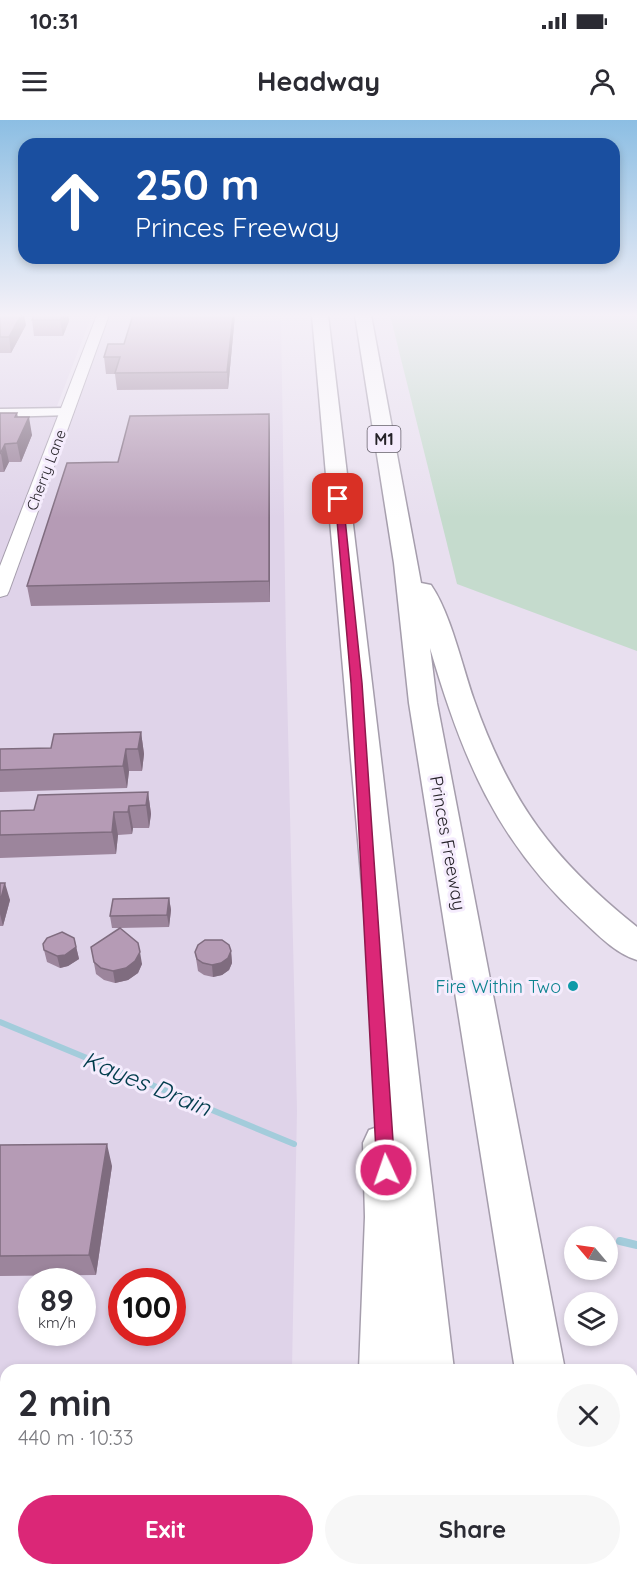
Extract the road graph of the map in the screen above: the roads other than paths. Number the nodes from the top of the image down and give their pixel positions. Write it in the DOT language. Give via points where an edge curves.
graph roads {
  1 [pos="78,383"];
  2 [pos="327,383"];
  3 [pos="375,383"];
  4 [pos="67,412"];
  5 [pos="0,413"];
  6 [pos="406,563"];
  7 [pos="0,591"];
  8 [pos="357,683"];
  9 [pos="637,946"];
  10 [pos="384,1364"];
  11 [pos="428,1364"];
  12 [pos="539,1364"];
  1 -- 4 [label="street, Cherry Lane"];
  2 -- 8 [label="highway"];
  3 -- 6 [label="highway, Princes Freeway / M1"];
  4 -- 5 [label="street"];
  4 -- 7 [label="street, Cherry Lane"];
  6 -- 9 [label="highway" via="429,605 478,747 512,814 539,854 571,888"];
  6 -- 12 [label="highway, Princes Freeway / M1" via="423,703"];
  8 -- 10 [label="highway" via="388,1217"];
  8 -- 11 [label="highway"];
}
